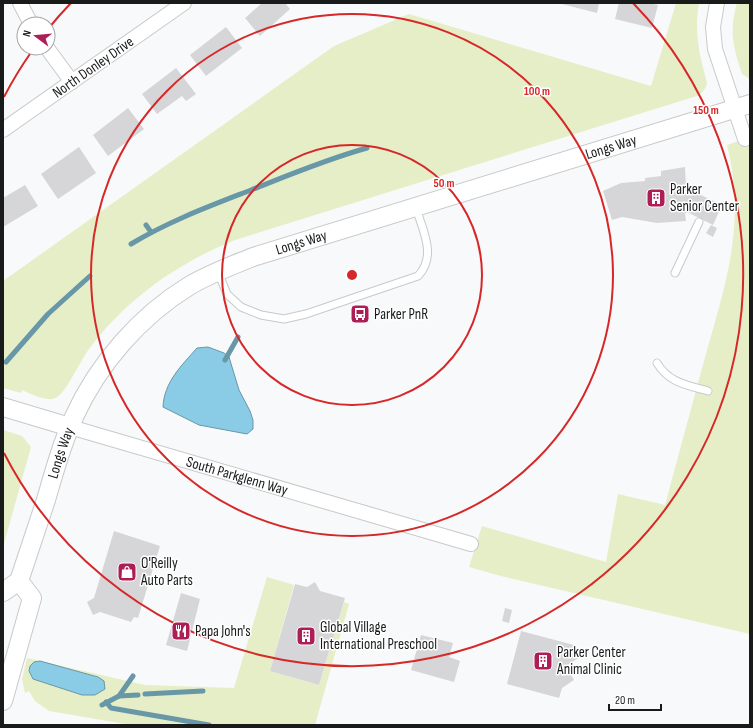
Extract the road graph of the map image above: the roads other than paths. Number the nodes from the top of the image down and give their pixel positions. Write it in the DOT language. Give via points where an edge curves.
graph roads {
  1 [pos="20,3"];
  2 [pos="184,3"];
  3 [pos="717,3"];
  4 [pos="27,16"];
  5 [pos="53,56"];
  6 [pos="72,82"];
  7 [pos="742,106"];
  8 [pos="3,130"];
  9 [pos="745,139"];
  10 [pos="416,206"];
  11 [pos="699,222"];
  12 [pos="218,272"];
  13 [pos="675,273"];
  14 [pos="657,363"];
  15 [pos="708,391"];
  16 [pos="3,407"];
  17 [pos="70,427"];
  18 [pos="471,544"];
  19 [pos="19,581"];
  20 [pos="3,592"];
  21 [pos="3,701"];
  1 -- 4 [label="street"];
  2 -- 6 [label="street, North Donley Drive"];
  3 -- 7 [label="street" via="713,27 716,49"];
  5 -- 6 [label="street"];
  6 -- 8 [label="street, North Donley Drive"];
  7 -- 9 [label="street"];
  7 -- 10 [label="street, Longs Way"];
  10 -- 12 [label="street, Longs Way" via="253,257"];
  10 -- 12 [label="lane" via="429,250 428,261 418,276 306,314 280,318 250,311 233,301 227,294"];
  11 -- 13 [label="lane"];
  12 -- 17 [label="street, Longs Way" via="189,286 168,301 120,345 92,384"];
  14 -- 15 [label="lane" via="662,372 672,380"];
  16 -- 17 [label="street, South Parkglenn Way"];
  17 -- 18 [label="street, South Parkglenn Way"];
  17 -- 19 [label="street, Longs Way"];
  19 -- 20 [label="street"];
  19 -- 21 [label="street" via="32,598"];
}
